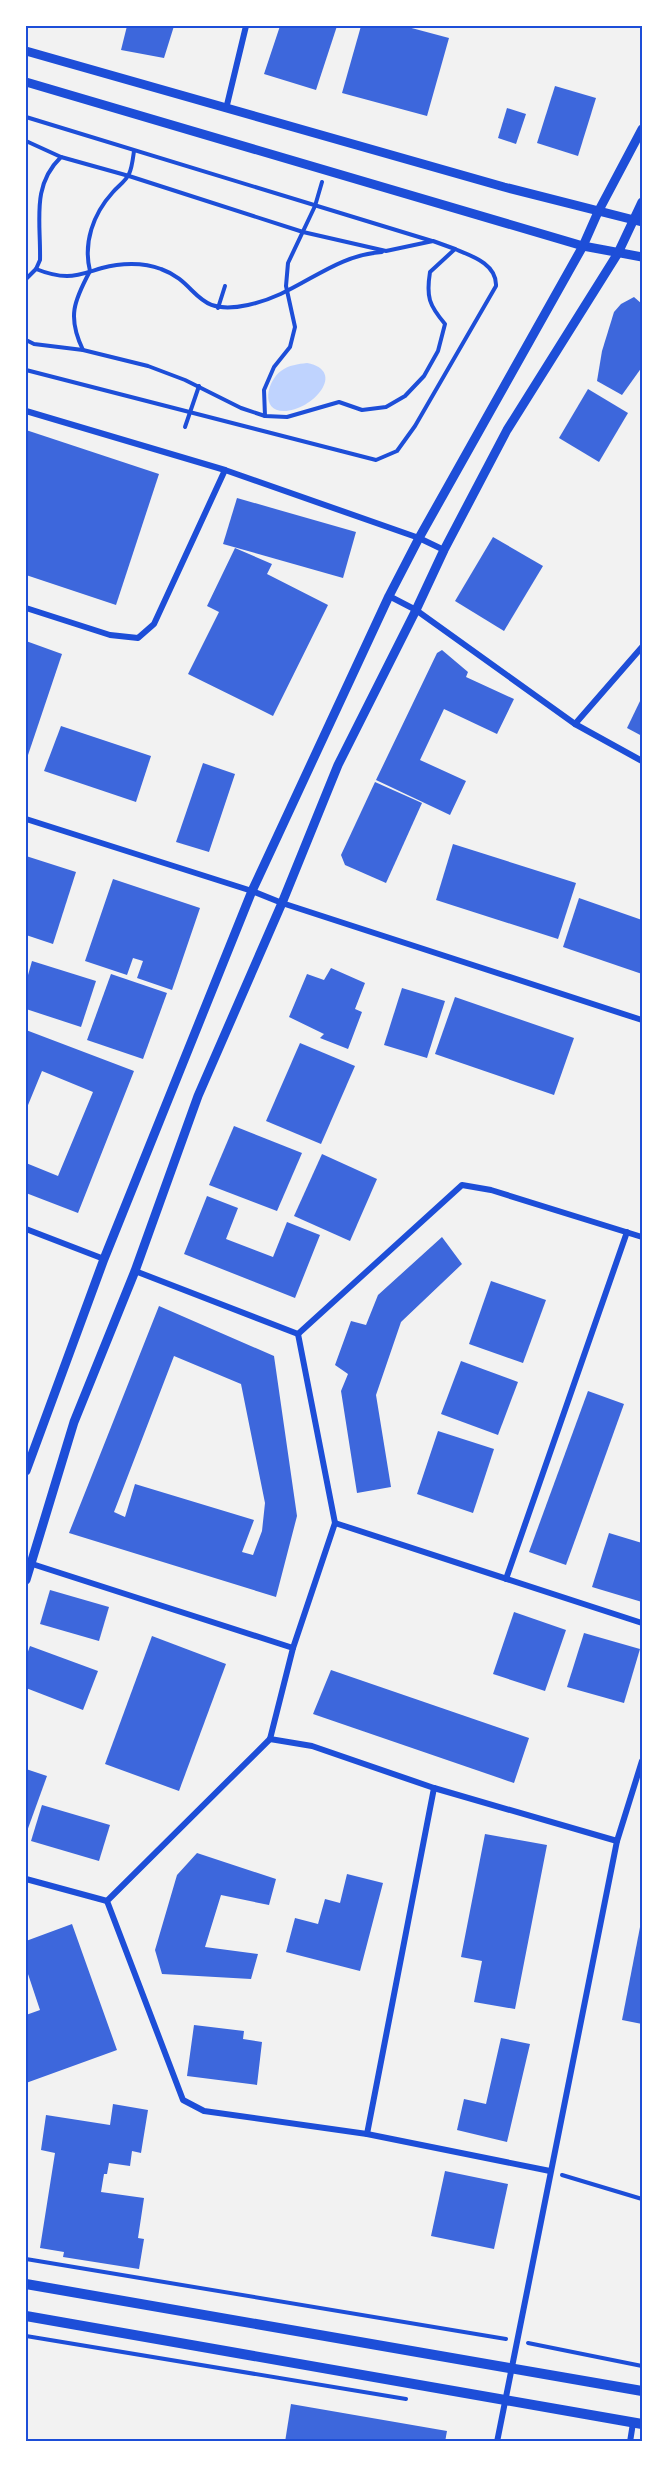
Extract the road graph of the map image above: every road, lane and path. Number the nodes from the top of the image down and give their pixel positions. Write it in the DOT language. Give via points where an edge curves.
graph roads {
  1 [pos="246,26"];
  2 [pos="26,51"];
  3 [pos="26,82"];
  4 [pos="225,109"];
  5 [pos="26,117"];
  6 [pos="642,129"];
  7 [pos="26,141"];
  8 [pos="134,151"];
  9 [pos="62,157"];
  10 [pos="325,171"];
  11 [pos="129,176"];
  12 [pos="642,202"];
  13 [pos="315,206"];
  14 [pos="598,212"];
  15 [pos="638,221"];
  16 [pos="303,232"];
  17 [pos="433,241"];
  18 [pos="583,246"];
  19 [pos="455,249"];
  20 [pos="386,251"];
  21 [pos="618,253"];
  22 [pos="642,257"];
  23 [pos="36,269"];
  24 [pos="90,271"];
  25 [pos="26,279"];
  26 [pos="225,286"];
  27 [pos="288,292"];
  28 [pos="218,308"];
  29 [pos="26,340"];
  30 [pos="83,350"];
  31 [pos="26,370"];
  32 [pos="199,386"];
  33 [pos="26,411"];
  34 [pos="190,412"];
  35 [pos="266,416"];
  36 [pos="185,427"];
  37 [pos="225,470"];
  38 [pos="419,538"];
  39 [pos="444,550"];
  40 [pos="389,596"];
  41 [pos="26,608"];
  42 [pos="416,610"];
  43 [pos="642,646"];
  44 [pos="575,724"];
  45 [pos="642,761"];
  46 [pos="26,819"];
  47 [pos="252,891"];
  48 [pos="282,903"];
  49 [pos="642,1020"];
  50 [pos="26,1229"];
  51 [pos="627,1232"];
  52 [pos="642,1237"];
  53 [pos="104,1259"];
  54 [pos="135,1271"];
  55 [pos="298,1334"];
  56 [pos="26,1471"];
  57 [pos="335,1523"];
  58 [pos="29,1563"];
  59 [pos="506,1579"];
  60 [pos="26,1580"];
  61 [pos="642,1623"];
  62 [pos="293,1648"];
  63 [pos="270,1740"];
  64 [pos="642,1761"];
  65 [pos="635,1787"];
  66 [pos="434,1788"];
  67 [pos="642,1790"];
  68 [pos="617,1841"];
  69 [pos="26,1879"];
  70 [pos="107,1901"];
  71 [pos="367,2134"];
  72 [pos="550,2171"];
  73 [pos="642,2199"];
  74 [pos="26,2259"];
  75 [pos="26,2284"];
  76 [pos="26,2316"];
  77 [pos="26,2336"];
  78 [pos="516,2341"];
  79 [pos="642,2366"];
  80 [pos="512,2369"];
  81 [pos="642,2391"];
  82 [pos="507,2399"];
  83 [pos="410,2400"];
  84 [pos="638,2424"];
  85 [pos="497,2442"];
  86 [pos="630,2442"];
  1 -- 4 [label="street"];
  2 -- 4 [label="street"];
  3 -- 10 [label="street"];
  4 -- 14 [label="street"];
  5 -- 8 [label="path"];
  6 -- 14 [label="street"];
  7 -- 9 [label="path"];
  8 -- 11 [label="path"];
  8 -- 13 [label="path"];
  9 -- 11 [label="path"];
  9 -- 23 [label="path" via="49,169 41,189 40,260"];
  10 -- 13 [label="path"];
  10 -- 18 [label="street"];
  11 -- 16 [label="path"];
  11 -- 24 [label="path" via="111,194 94,221 86,256"];
  12 -- 15 [label="street"];
  13 -- 16 [label="path"];
  13 -- 17 [label="path"];
  14 -- 15 [label="street"];
  14 -- 18 [label="street"];
  15 -- 21 [label="street"];
  16 -- 20 [label="path"];
  16 -- 27 [label="path" via="288,263"];
  17 -- 19 [label="path"];
  17 -- 20 [label="path"];
  18 -- 21 [label="street"];
  18 -- 38 [label="street"];
  19 -- 34 [label="path" via="489,266 496,286 416,426 397,451 375,460"];
  19 -- 35 [label="path" via="430,272 428,299 445,324 438,351 424,376 405,396 386,407 362,410 339,402 287,417"];
  20 -- 27 [label="path" via="361,253 334,264"];
  21 -- 22 [label="street"];
  21 -- 39 [label="street" via="507,430"];
  23 -- 24 [label="path" via="69,276"];
  23 -- 25 [label="path"];
  24 -- 28 [label="path" via="124,264 162,269"];
  24 -- 30 [label="path" via="77,296 73,315 75,334"];
  26 -- 28 [label="path"];
  27 -- 28 [label="path" via="229,309"];
  27 -- 35 [label="path" via="295,327 290,347 274,367 264,390"];
  29 -- 30 [label="path"];
  30 -- 32 [label="path" via="148,366"];
  31 -- 34 [label="path"];
  32 -- 34 [label="path"];
  32 -- 35 [label="path"];
  33 -- 37 [label="street"];
  34 -- 36 [label="path"];
  37 -- 38 [label="street"];
  37 -- 41 [label="street" via="154,624 138,638 110,635"];
  38 -- 39 [label="street"];
  38 -- 40 [label="street"];
  39 -- 42 [label="street"];
  40 -- 42 [label="street"];
  40 -- 47 [label="street"];
  42 -- 44 [label="street"];
  42 -- 48 [label="street" via="338,765"];
  43 -- 44 [label="street"];
  44 -- 45 [label="street"];
  46 -- 47 [label="street"];
  47 -- 48 [label="street"];
  47 -- 53 [label="street"];
  48 -- 49 [label="street"];
  48 -- 54 [label="street" via="198,1096"];
  50 -- 53 [label="street"];
  51 -- 52 [label="street"];
  51 -- 55 [label="street" via="491,1190 462,1185"];
  51 -- 59 [label="street"];
  53 -- 56 [label="street"];
  54 -- 55 [label="street"];
  54 -- 58 [label="street" via="75,1422"];
  55 -- 57 [label="street"];
  57 -- 59 [label="street"];
  57 -- 62 [label="street"];
  58 -- 60 [label="street"];
  58 -- 62 [label="street"];
  59 -- 61 [label="street"];
  62 -- 63 [label="street"];
  63 -- 66 [label="street" via="312,1746"];
  63 -- 70 [label="street"];
  64 -- 65 [label="street"];
  65 -- 67 [label="street"];
  65 -- 68 [label="street"];
  66 -- 68 [label="street"];
  66 -- 71 [label="street"];
  68 -- 72 [label="street"];
  69 -- 70 [label="street"];
  70 -- 71 [label="street" via="183,2100 204,2111"];
  71 -- 72 [label="street"];
  72 -- 73 [label="path"];
  72 -- 78 [label="street"];
  74 -- 78 [label="path"];
  75 -- 80 [label="main road"];
  76 -- 82 [label="main road"];
  77 -- 83 [label="path"];
  78 -- 79 [label="path"];
  78 -- 80 [label="street"];
  80 -- 81 [label="main road"];
  80 -- 82 [label="street"];
  82 -- 84 [label="main road"];
  82 -- 85 [label="street"];
  84 -- 86 [label="street"];
}
